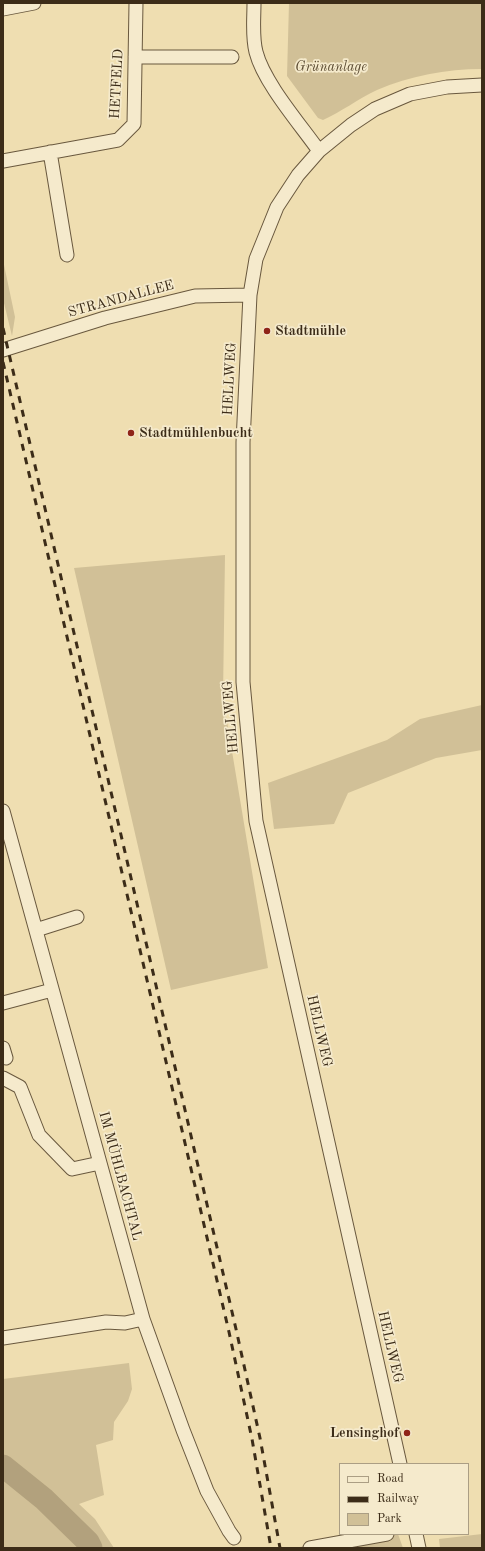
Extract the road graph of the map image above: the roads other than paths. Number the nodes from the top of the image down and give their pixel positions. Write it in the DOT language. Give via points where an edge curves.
graph roads {
  1 [pos="34,3"];
  2 [pos="136,3"];
  3 [pos="254,3"];
  4 [pos="3,9"];
  5 [pos="135,57"];
  6 [pos="232,57"];
  7 [pos="482,85"];
  8 [pos="320,151"];
  9 [pos="50,152"];
  10 [pos="3,161"];
  11 [pos="67,256"];
  12 [pos="250,295"];
  13 [pos="3,350"];
  14 [pos="3,811"];
  15 [pos="77,918"];
  16 [pos="36,930"];
  17 [pos="52,990"];
  18 [pos="3,1003"];
  19 [pos="3,1078"];
  20 [pos="100,1163"];
  21 [pos="143,1319"];
  22 [pos="3,1338"];
  23 [pos="400,1463"];
  24 [pos="382,1535"];
  25 [pos="416,1535"];
  26 [pos="234,1538"];
  27 [pos="310,1548"];
  28 [pos="419,1548"];
  1 -- 4 [label="street"];
  2 -- 5 [label="street, HETFELD"];
  3 -- 8 [label="street" via="253,35 260,65"];
  5 -- 6 [label="street"];
  5 -- 9 [label="street, HETFELD" via="134,124 118,140"];
  7 -- 8 [label="street, HELLWEG" via="447,87 410,94 376,109 351,125"];
  8 -- 12 [label="street, HELLWEG" via="298,175 277,207 256,259"];
  9 -- 10 [label="street, HETFELD"];
  9 -- 11 [label="street"];
  12 -- 13 [label="street, STRANDALLEE" via="188,298 105,318"];
  12 -- 23 [label="street, HELLWEG" via="243,442 243,682 256,821"];
  14 -- 16 [label="street, IM MÜHLBACHTAL"];
  15 -- 16 [label="street"];
  16 -- 17 [label="street, IM MÜHLBACHTAL"];
  17 -- 18 [label="street"];
  17 -- 20 [label="street, IM MÜHLBACHTAL"];
  19 -- 20 [label="street" via="20,1087 38,1135 72,1169"];
  20 -- 21 [label="street, IM MÜHLBACHTAL"];
  21 -- 22 [label="street" via="125,1323 106,1322"];
  21 -- 26 [label="street, IM MÜHLBACHTAL" via="207,1491"];
  24 -- 27 [label="street"];
  25 -- 28 [label="street"];
}
